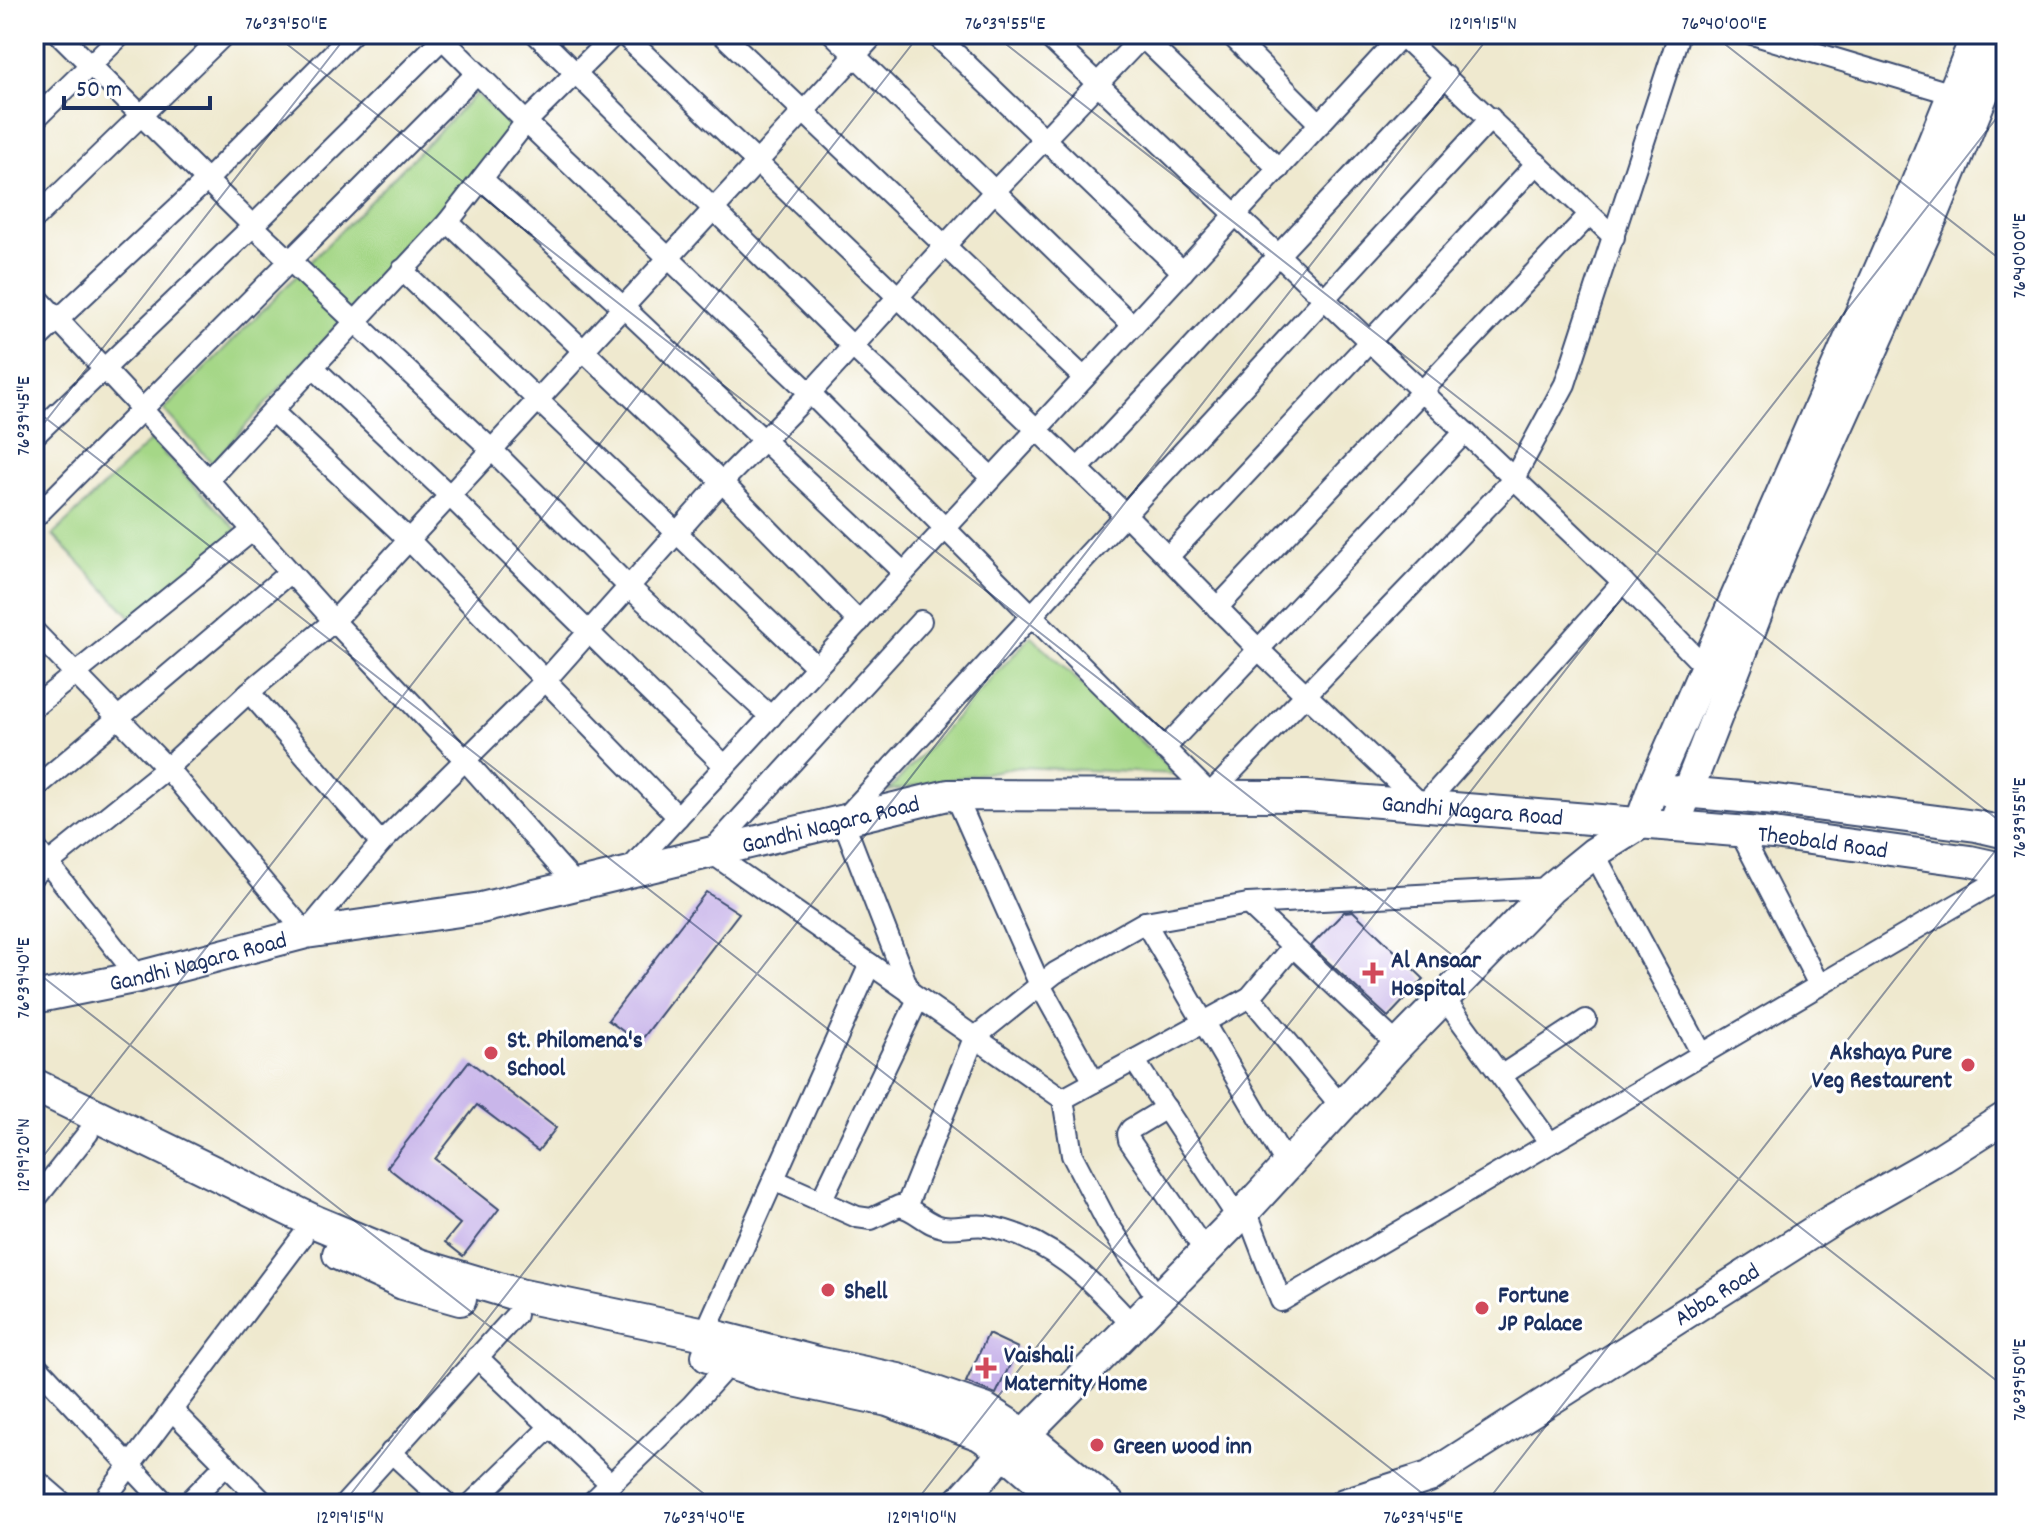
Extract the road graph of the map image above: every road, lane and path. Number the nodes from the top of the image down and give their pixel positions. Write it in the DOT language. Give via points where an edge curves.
graph roads {
  1 [pos="59,34"];
  2 [pos="122,34"];
  3 [pos="225,34"];
  4 [pos="352,34"];
  5 [pos="536,34"];
  6 [pos="615,34"];
  7 [pos="623,34"];
  8 [pos="722,34"];
  9 [pos="833,34"];
  10 [pos="875,34"];
  11 [pos="935,34"];
  12 [pos="1045,34"];
  13 [pos="1230,34"];
  14 [pos="1679,34"];
  15 [pos="1752,34"];
  16 [pos="1977,34"];
  17 [pos="1142,35"];
  18 [pos="1402,35"];
  19 [pos="440,36"];
  20 [pos="1780,38"];
  21 [pos="2006,38"];
  22 [pos="856,55"];
  23 [pos="91,66"];
  24 [pos="477,73"];
  25 [pos="576,73"];
  26 [pos="1446,76"];
  27 [pos="1097,84"];
  28 [pos="1953,94"];
  29 [pos="804,110"];
  30 [pos="140,116"];
  31 [pos="1491,118"];
  32 [pos="34,120"];
  33 [pos="526,122"];
  34 [pos="1320,124"];
  35 [pos="1044,139"];
  36 [pos="757,162"];
  37 [pos="1537,163"];
  38 [pos="1279,169"];
  39 [pos="482,179"];
  40 [pos="206,181"];
  41 [pos="995,191"];
  42 [pos="713,209"];
  43 [pos="1236,215"];
  44 [pos="1589,215"];
  45 [pos="34,219"];
  46 [pos="448,222"];
  47 [pos="253,226"];
  48 [pos="1614,237"];
  49 [pos="945,245"];
  50 [pos="1277,254"];
  51 [pos="668,258"];
  52 [pos="290,262"];
  53 [pos="402,270"];
  54 [pos="1183,272"];
  55 [pos="34,294"];
  56 [pos="898,297"];
  57 [pos="1324,299"];
  58 [pos="623,307"];
  59 [pos="58,320"];
  60 [pos="354,323"];
  61 [pos="1133,326"];
  62 [pos="34,342"];
  63 [pos="1370,342"];
  64 [pos="852,346"];
  65 [pos="583,350"];
  66 [pos="314,368"];
  67 [pos="104,369"];
  68 [pos="1084,378"];
  69 [pos="1422,391"];
  70 [pos="810,393"];
  71 [pos="538,399"];
  72 [pos="143,411"];
  73 [pos="272,411"];
  74 [pos="1037,430"];
  75 [pos="1465,432"];
  76 [pos="34,436"];
  77 [pos="762,441"];
  78 [pos="492,450"];
  79 [pos="1078,469"];
  80 [pos="992,478"];
  81 [pos="208,480"];
  82 [pos="1513,480"];
  83 [pos="722,482"];
  84 [pos="450,496"];
  85 [pos="1125,514"];
  86 [pos="34,518"];
  87 [pos="945,529"];
  88 [pos="253,530"];
  89 [pos="677,533"];
  90 [pos="409,540"];
  91 [pos="1168,557"];
  92 [pos="290,572"];
  93 [pos="904,573"];
  94 [pos="1623,582"];
  95 [pos="629,587"];
  96 [pos="1217,608"];
  97 [pos="1031,616"];
  98 [pos="334,621"];
  99 [pos="921,621"];
  100 [pos="859,622"];
  101 [pos="34,631"];
  102 [pos="588,633"];
  103 [pos="1259,650"];
  104 [pos="817,667"];
  105 [pos="1706,668"];
  106 [pos="76,674"];
  107 [pos="545,681"];
  108 [pos="249,692"];
  109 [pos="1306,695"];
  110 [pos="34,707"];
  111 [pos="771,717"];
  112 [pos="120,718"];
  113 [pos="1164,749"];
  114 [pos="466,761"];
  115 [pos="725,766"];
  116 [pos="167,768"];
  117 [pos="1653,787"];
  118 [pos="34,789"];
  119 [pos="955,794"];
  120 [pos="1210,794"];
  121 [pos="1688,794"];
  122 [pos="1423,806"];
  123 [pos="678,817"];
  124 [pos="843,820"];
  125 [pos="1640,824"];
  126 [pos="1674,826"];
  127 [pos="1740,832"];
  128 [pos="2006,833"];
  129 [pos="381,843"];
  130 [pos="34,846"];
  131 [pos="710,852"];
  132 [pos="1594,853"];
  133 [pos="41,869"];
  134 [pos="2006,869"];
  135 [pos="626,873"];
  136 [pos="2006,876"];
  137 [pos="576,885"];
  138 [pos="1551,888"];
  139 [pos="1248,904"];
  140 [pos="1145,922"];
  141 [pos="306,933"];
  142 [pos="1293,946"];
  143 [pos="870,964"];
  144 [pos="138,977"];
  145 [pos="1040,985"];
  146 [pos="1819,985"];
  147 [pos="914,996"];
  148 [pos="1250,997"];
  149 [pos="34,998"];
  150 [pos="1444,998"];
  151 [pos="1586,1020"];
  152 [pos="1204,1022"];
  153 [pos="974,1038"];
  154 [pos="1398,1045"];
  155 [pos="1702,1054"];
  156 [pos="1134,1060"];
  157 [pos="1502,1075"];
  158 [pos="1094,1082"];
  159 [pos="34,1085"];
  160 [pos="1063,1099"];
  161 [pos="34,1105"];
  162 [pos="1341,1106"];
  163 [pos="1166,1108"];
  164 [pos="2006,1117"];
  165 [pos="88,1133"];
  166 [pos="1550,1143"];
  167 [pos="1287,1165"];
  168 [pos="774,1180"];
  169 [pos="34,1201"];
  170 [pos="821,1201"];
  171 [pos="906,1207"];
  172 [pos="1242,1214"];
  173 [pos="302,1237"];
  174 [pos="1205,1251"];
  175 [pos="1158,1299"];
  176 [pos="516,1315"];
  177 [pos="1132,1325"];
  178 [pos="700,1343"];
  179 [pos="477,1357"];
  180 [pos="34,1363"];
  181 [pos="730,1363"];
  182 [pos="172,1410"];
  183 [pos="551,1426"];
  184 [pos="1014,1443"];
  185 [pos="391,1452"];
  186 [pos="226,1464"];
  187 [pos="129,1465"];
  188 [pos="1429,1477"];
  189 [pos="34,1478"];
  190 [pos="611,1484"];
  191 [pos="64,1504"];
  192 [pos="101,1504"];
  193 [pos="166,1504"];
  194 [pos="187,1504"];
  195 [pos="265,1504"];
  196 [pos="345,1504"];
  197 [pos="447,1504"];
  198 [pos="471,1504"];
  199 [pos="590,1504"];
  200 [pos="958,1504"];
  201 [pos="1067,1504"];
  202 [pos="1108,1504"];
  203 [pos="1344,1504"];
  204 [pos="1389,1504"];
  1 -- 23 [label="street"];
  2 -- 23 [label="street"];
  3 -- 30 [label="street"];
  4 -- 40 [label="street"];
  5 -- 25 [label="street"];
  6 -- 25 [label="street"];
  7 -- 36 [label="street"];
  8 -- 29 [label="street"];
  9 -- 22 [label="street"];
  10 -- 22 [label="street"];
  11 -- 35 [label="street"];
  12 -- 27 [label="street"];
  13 -- 34 [label="street"];
  14 -- 48 [label="street"];
  15 -- 20 [label="street"];
  16 -- 28 [label="main road"];
  17 -- 27 [label="street"];
  17 -- 38 [label="street"];
  18 -- 26 [label="street"];
  18 -- 34 [label="street"];
  19 -- 24 [label="street"];
  19 -- 47 [label="street"];
  20 -- 28 [label="street"];
  21 -- 121 [label="main road" via="1926,232 1780,554"];
  22 -- 29 [label="street"];
  22 -- 41 [label="street"];
  23 -- 30 [label="street"];
  23 -- 32 [label="street"];
  24 -- 33 [label="street"];
  24 -- 52 [label="street"];
  25 -- 33 [label="street"];
  25 -- 42 [label="street"];
  26 -- 31 [label="street"];
  26 -- 50 [label="street"];
  27 -- 35 [label="street"];
  27 -- 43 [label="street"];
  28 -- 105 [label="main road"];
  29 -- 36 [label="street"];
  29 -- 49 [label="street"];
  30 -- 40 [label="street"];
  30 -- 45 [label="street"];
  31 -- 37 [label="street"];
  31 -- 57 [label="street"];
  33 -- 39 [label="street"];
  33 -- 51 [label="street"];
  34 -- 38 [label="street"];
  35 -- 41 [label="street"];
  35 -- 54 [label="street"];
  36 -- 42 [label="street"];
  36 -- 56 [label="street"];
  37 -- 44 [label="street"];
  37 -- 63 [label="street"];
  38 -- 43 [label="street"];
  39 -- 46 [label="street"];
  39 -- 58 [label="street"];
  40 -- 47 [label="street"];
  40 -- 59 [label="street"];
  41 -- 49 [label="street"];
  41 -- 61 [label="street"];
  42 -- 51 [label="street"];
  42 -- 64 [label="street"];
  43 -- 50 [label="street"];
  43 -- 54 [label="street"];
  44 -- 48 [label="street"];
  44 -- 69 [label="street"];
  46 -- 53 [label="street"];
  46 -- 65 [label="street"];
  47 -- 52 [label="street"];
  47 -- 67 [label="street"];
  48 -- 82 [label="street" via="1565,384"];
  49 -- 56 [label="street"];
  49 -- 68 [label="street"];
  50 -- 57 [label="street"];
  50 -- 79 [label="street"];
  51 -- 58 [label="street"];
  51 -- 70 [label="street"];
  52 -- 60 [label="street"];
  52 -- 72 [label="street"];
  53 -- 60 [label="street"];
  53 -- 71 [label="street"];
  54 -- 61 [label="street"];
  55 -- 59 [label="street"];
  56 -- 64 [label="street"];
  56 -- 74 [label="street"];
  57 -- 63 [label="street"];
  57 -- 85 [label="street"];
  58 -- 65 [label="street"];
  58 -- 77 [label="street"];
  59 -- 62 [label="street"];
  59 -- 67 [label="street"];
  60 -- 66 [label="street"];
  60 -- 78 [label="street"];
  61 -- 68 [label="street"];
  63 -- 69 [label="street"];
  63 -- 91 [label="street"];
  64 -- 70 [label="street"];
  64 -- 80 [label="street"];
  65 -- 71 [label="street"];
  65 -- 83 [label="street"];
  66 -- 73 [label="street"];
  66 -- 84 [label="street"];
  67 -- 72 [label="street"];
  67 -- 76 [label="street"];
  68 -- 74 [label="street"];
  69 -- 75 [label="street"];
  69 -- 96 [label="street"];
  70 -- 77 [label="street"];
  70 -- 87 [label="street"];
  71 -- 78 [label="street"];
  71 -- 89 [label="street"];
  72 -- 81 [label="street"];
  72 -- 86 [label="street"];
  73 -- 81 [label="street"];
  73 -- 90 [label="street"];
  74 -- 79 [label="street"];
  74 -- 80 [label="street"];
  75 -- 82 [label="street"];
  75 -- 103 [label="street"];
  77 -- 83 [label="street"];
  77 -- 93 [label="street"];
  78 -- 84 [label="street"];
  78 -- 95 [label="street"];
  79 -- 85 [label="street"];
  80 -- 87 [label="street"];
  81 -- 88 [label="street"];
  82 -- 94 [label="street"];
  82 -- 109 [label="street"];
  83 -- 89 [label="street"];
  83 -- 100 [label="street"];
  84 -- 90 [label="street"];
  84 -- 102 [label="street"];
  85 -- 91 [label="street"];
  85 -- 97 [label="street"];
  87 -- 93 [label="street"];
  87 -- 97 [label="street"];
  88 -- 92 [label="street"];
  88 -- 106 [label="street"];
  89 -- 95 [label="street"];
  89 -- 104 [label="street"];
  90 -- 98 [label="street"];
  90 -- 107 [label="street"];
  91 -- 96 [label="street"];
  92 -- 98 [label="street"];
  92 -- 112 [label="street"];
  93 -- 100 [label="street"];
  94 -- 105 [label="street"];
  94 -- 122 [label="street"];
  95 -- 102 [label="street"];
  95 -- 111 [label="street"];
  96 -- 103 [label="street"];
  97 -- 113 [label="street"];
  97 -- 124 [label="street"];
  98 -- 108 [label="street"];
  98 -- 114 [label="street"];
  99 -- 131 [label="street"];
  100 -- 104 [label="street"];
  101 -- 106 [label="street"];
  102 -- 107 [label="street"];
  102 -- 115 [label="street"];
  103 -- 109 [label="street"];
  103 -- 113 [label="street"];
  104 -- 111 [label="street"];
  105 -- 117 [label="main road"];
  106 -- 110 [label="street"];
  106 -- 112 [label="street"];
  107 -- 114 [label="street"];
  107 -- 123 [label="street"];
  108 -- 116 [label="street"];
  108 -- 129 [label="street"];
  109 -- 120 [label="street"];
  109 -- 122 [label="street"];
  111 -- 115 [label="street"];
  112 -- 116 [label="street"];
  112 -- 118 [label="street"];
  113 -- 120 [label="street"];
  114 -- 129 [label="street"];
  114 -- 137 [label="street"];
  115 -- 123 [label="street"];
  116 -- 133 [label="street"];
  116 -- 141 [label="street"];
  117 -- 121 [label="main road, Theobald Road"];
  117 -- 125 [label="main road"];
  119 -- 120 [label="main road, Gandhi Nagara Road"];
  119 -- 124 [label="main road, Gandhi Nagara Road"];
  119 -- 145 [label="street"];
  120 -- 122 [label="main road, Gandhi Nagara Road"];
  121 -- 126 [label="main road"];
  121 -- 128 [label="main road, Theobald Road" via="1776,800"];
  122 -- 125 [label="main road, Gandhi Nagara Road"];
  123 -- 135 [label="street"];
  124 -- 131 [label="main road, Gandhi Nagara Road"];
  124 -- 147 [label="street"];
  125 -- 126 [label="main road, Theobald Road"];
  125 -- 132 [label="main road"];
  126 -- 127 [label="main road, Theobald Road"];
  127 -- 134 [label="main road, Theobald Road"];
  127 -- 146 [label="street"];
  129 -- 141 [label="street"];
  130 -- 133 [label="street"];
  131 -- 135 [label="main road, Gandhi Nagara Road"];
  131 -- 143 [label="street"];
  132 -- 138 [label="main road"];
  132 -- 155 [label="street"];
  133 -- 144 [label="street"];
  135 -- 137 [label="main road, Gandhi Nagara Road"];
  136 -- 146 [label="street"];
  137 -- 141 [label="main road, Gandhi Nagara Road" via="481,908"];
  138 -- 139 [label="street"];
  138 -- 150 [label="main road"];
  139 -- 140 [label="street"];
  139 -- 142 [label="street"];
  140 -- 145 [label="street"];
  140 -- 152 [label="street"];
  141 -- 144 [label="main road, Gandhi Nagara Road"];
  142 -- 148 [label="street"];
  142 -- 154 [label="street"];
  143 -- 147 [label="street"];
  143 -- 168 [label="street"];
  144 -- 149 [label="main road, Gandhi Nagara Road"];
  145 -- 153 [label="street"];
  145 -- 158 [label="street"];
  146 -- 155 [label="street"];
  147 -- 153 [label="street"];
  147 -- 170 [label="street"];
  148 -- 152 [label="street"];
  148 -- 162 [label="street"];
  150 -- 154 [label="main road"];
  150 -- 157 [label="street"];
  151 -- 157 [label="street"];
  152 -- 156 [label="street"];
  152 -- 167 [label="street"];
  153 -- 160 [label="street"];
  153 -- 171 [label="street"];
  154 -- 162 [label="main road"];
  155 -- 166 [label="street"];
  156 -- 158 [label="street"];
  156 -- 163 [label="street"];
  157 -- 166 [label="street"];
  158 -- 160 [label="street"];
  159 -- 178 [label="main road" via="315,1222 419,1265"];
  160 -- 175 [label="street" via="1072,1155 1107,1222"];
  161 -- 165 [label="main road"];
  162 -- 167 [label="main road"];
  163 -- 172 [label="street"];
  163 -- 174 [label="street" via="1131,1129 1129,1140"];
  164 -- 188 [label="main road, Abba Road" via="1835,1218"];
  165 -- 169 [label="street"];
  165 -- 173 [label="main road"];
  166 -- 172 [label="street" via="1281,1301"];
  167 -- 172 [label="main road"];
  168 -- 170 [label="street"];
  168 -- 178 [label="street"];
  170 -- 171 [label="street" via="871,1219 893,1207"];
  171 -- 177 [label="street" via="941,1227 982,1225 1037,1242 1093,1283"];
  172 -- 174 [label="main road"];
  173 -- 176 [label="main road" via="403,1283"];
  173 -- 182 [label="street"];
  174 -- 175 [label="main road"];
  175 -- 177 [label="main road"];
  176 -- 178 [label="main road"];
  176 -- 179 [label="street"];
  177 -- 184 [label="main road"];
  178 -- 181 [label="main road"];
  178 -- 184 [label="main road" via="898,1380 985,1410"];
  179 -- 183 [label="street"];
  179 -- 185 [label="street"];
  180 -- 187 [label="street"];
  181 -- 184 [label="main road" via="888,1400"];
  181 -- 190 [label="street"];
  182 -- 186 [label="street"];
  182 -- 187 [label="street"];
  183 -- 190 [label="street"];
  183 -- 198 [label="street"];
  184 -- 200 [label="main road"];
  184 -- 201 [label="main road"];
  184 -- 202 [label="main road"];
  185 -- 196 [label="street"];
  185 -- 197 [label="street"];
  186 -- 194 [label="street"];
  186 -- 195 [label="street"];
  187 -- 192 [label="street"];
  187 -- 193 [label="street"];
  188 -- 203 [label="main road, Abba Road"];
  188 -- 204 [label="main road, Abba Road"];
  189 -- 191 [label="street"];
  190 -- 199 [label="street"];
}
